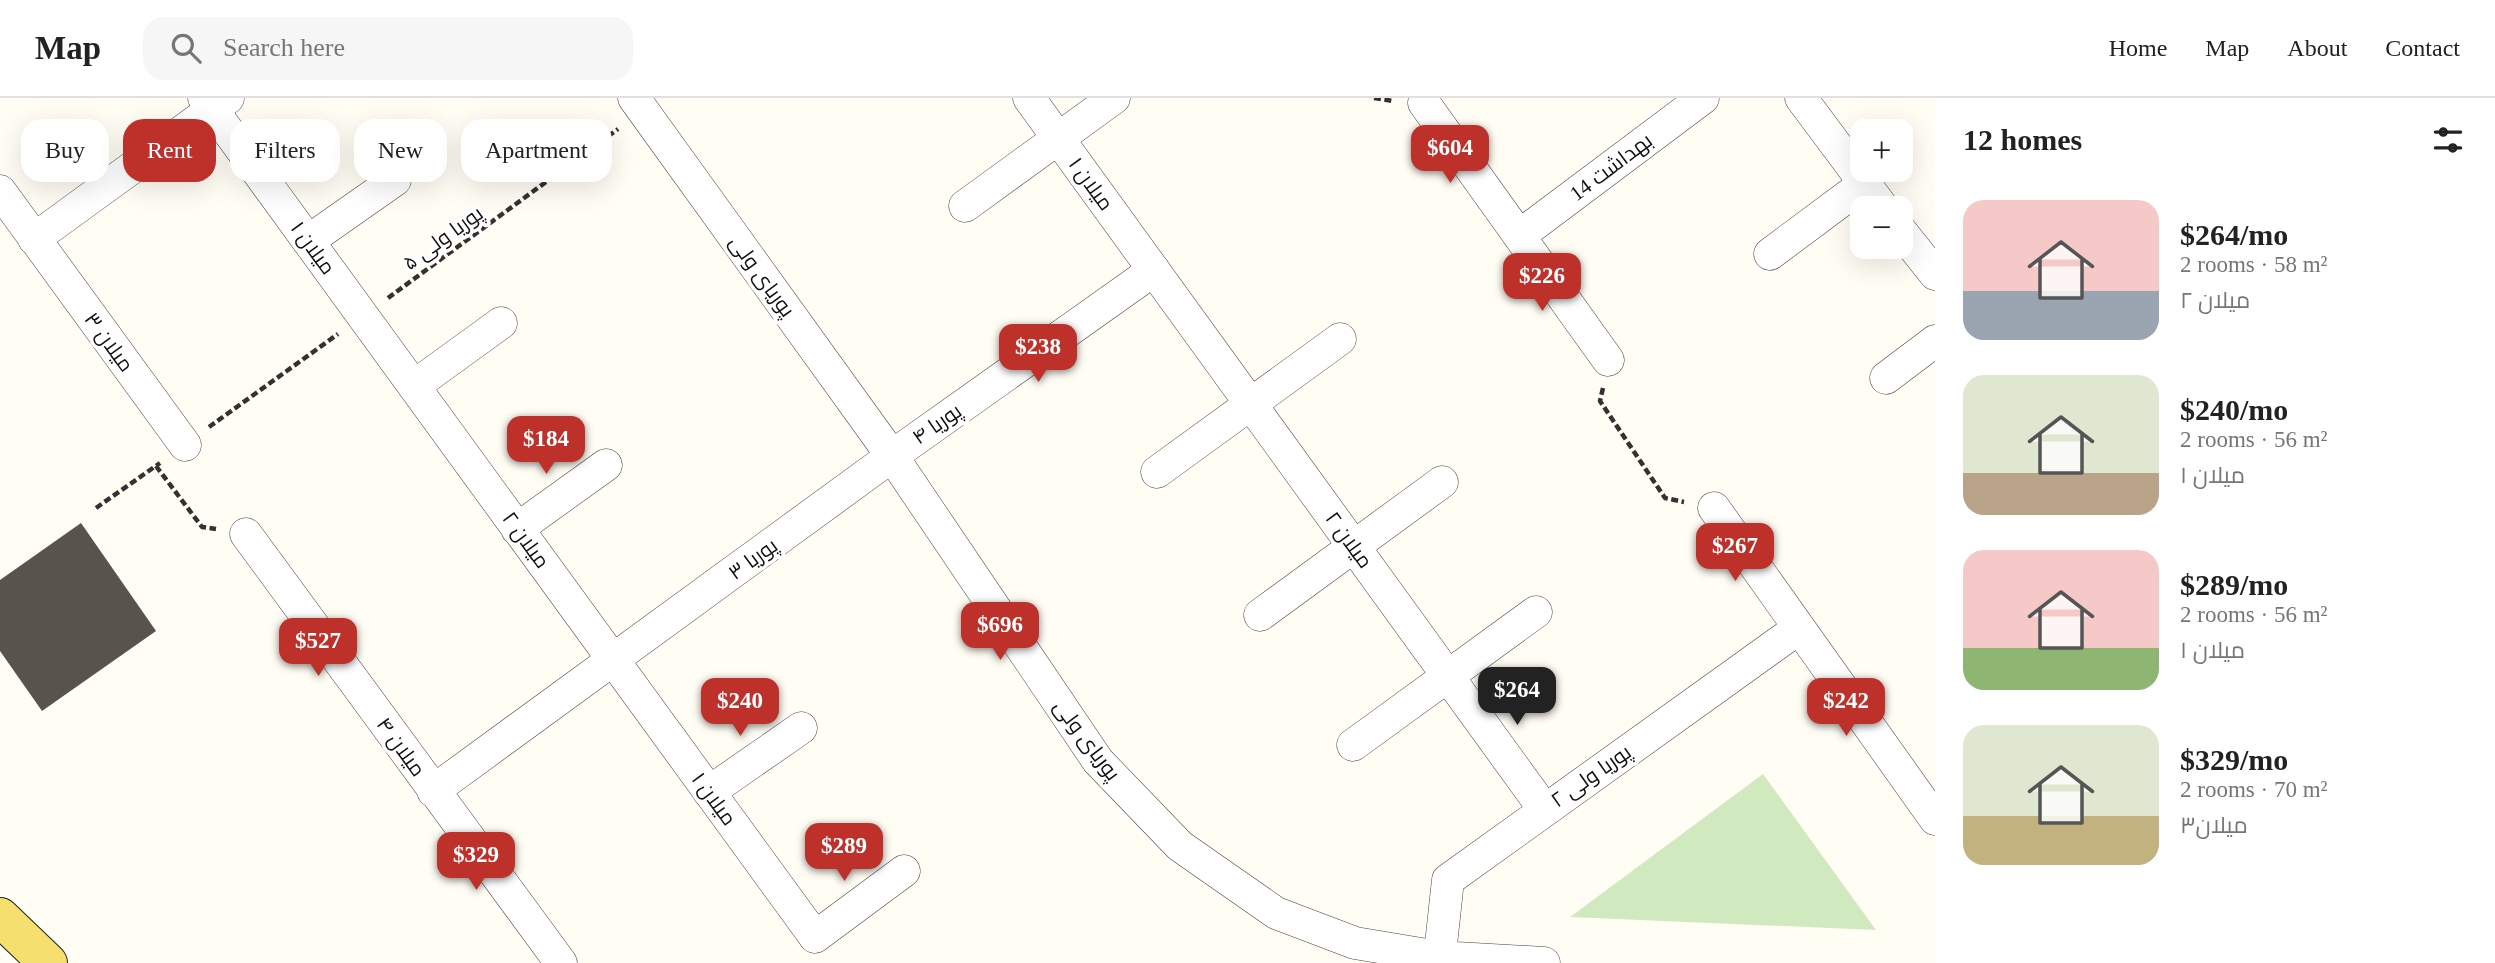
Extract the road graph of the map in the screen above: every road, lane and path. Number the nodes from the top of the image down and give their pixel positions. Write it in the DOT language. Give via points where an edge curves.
graph roads {
  1 [pos="1029,98"];
  2 [pos="1114,98"];
  3 [pos="1703,98"];
  4 [pos="1801,98"];
  5 [pos="215,102"];
  6 [pos="1424,103"];
  7 [pos="639,104"];
  8 [pos="1058,138"];
  9 [pos="392,182"];
  10 [pos="0,191"];
  11 [pos="1874,196"];
  12 [pos="965,206"];
  13 [pos="1850,209"];
  14 [pos="1519,236"];
  15 [pos="34,239"];
  16 [pos="308,242"];
  17 [pos="1913,246"];
  18 [pos="1770,254"];
  19 [pos="1154,270"];
  20 [pos="1935,274"];
  21 [pos="363,317"];
  22 [pos="501,323"];
  23 [pos="1340,339"];
  24 [pos="1935,341"];
  25 [pos="1608,359"];
  26 [pos="1886,378"];
  27 [pos="414,386"];
  28 [pos="1251,404"];
  29 [pos="184,445"];
  30 [pos="892,456"];
  31 [pos="156,466"];
  32 [pos="606,466"];
  33 [pos="1157,472"];
  34 [pos="1443,482"];
  35 [pos="96,508"];
  36 [pos="1714,508"];
  37 [pos="517,529"];
  38 [pos="246,534"];
  39 [pos="1354,547"];
  40 [pos="1536,612"];
  41 [pos="1260,615"];
  42 [pos="1799,628"];
  43 [pos="613,660"];
  44 [pos="1448,676"];
  45 [pos="801,728"];
  46 [pos="1353,745"];
  47 [pos="433,790"];
  48 [pos="709,792"];
  49 [pos="1544,809"];
  50 [pos="1935,819"];
  51 [pos="904,871"];
  52 [pos="0,917"];
  53 [pos="1439,960"];
  54 [pos="48,963"];
  55 [pos="561,963"];
  56 [pos="1544,963"];
  1 -- 8 [label="street, میلان ۱"];
  2 -- 8 [label="street"];
  3 -- 14 [label="street, بهداشت 14"];
  4 -- 11 [label="street"];
  5 -- 15 [label="street"];
  5 -- 16 [label="street, میلان ۱"];
  6 -- 14 [label="street"];
  7 -- 21 [label="path, پوریا ولی ۵"];
  7 -- 30 [label="street, پوریای ولی"];
  8 -- 12 [label="street"];
  8 -- 19 [label="street, میلان ۱"];
  9 -- 16 [label="street"];
  10 -- 15 [label="street"];
  13 -- 18 [label="street"];
  14 -- 25 [label="street"];
  15 -- 29 [label="street, میلان ۳"];
  16 -- 21 [label="street, میلان ۱"];
  17 -- 20 [label="street"];
  19 -- 28 [label="street, میلان ۲"];
  19 -- 30 [label="street, پوریا ۴"];
  21 -- 27 [label="street, میلان ۱"];
  21 -- 29 [label="path, پوریا ولی ۵"];
  22 -- 27 [label="street"];
  23 -- 28 [label="street"];
  24 -- 26 [label="street"];
  25 -- 36 [label="path" via="1600,401 1665,498"];
  27 -- 37 [label="street, میلان ۲"];
  28 -- 33 [label="street"];
  28 -- 39 [label="street, میلان ۲"];
  29 -- 31 [label="path, پوریا ولی ۵"];
  30 -- 43 [label="street, پوریا ۳"];
  30 -- 53 [label="street, پوریای ولی" via="1098,761 1180,846 1276,913 1355,943"];
  31 -- 35 [label="path, پوریا ولی ۵"];
  31 -- 38 [label="path" via="202,527"];
  32 -- 37 [label="street"];
  34 -- 39 [label="street"];
  36 -- 42 [label="street"];
  37 -- 43 [label="street, میلان ۲"];
  38 -- 47 [label="street, میلان ۴"];
  39 -- 41 [label="street"];
  39 -- 44 [label="street, میلان ۲"];
  40 -- 44 [label="street"];
  42 -- 49 [label="street, پوریا ولی ۲"];
  42 -- 50 [label="street"];
  43 -- 47 [label="street, پوریا ۳"];
  43 -- 48 [label="street, میلان ۱"];
  44 -- 46 [label="street"];
  44 -- 49 [label="street, میلان ۲"];
  45 -- 48 [label="street"];
  47 -- 55 [label="street, میلان ۴"];
  48 -- 51 [label="street, میلان ۱" via="815,937"];
  49 -- 53 [label="street, پوریا ولی ۲" via="1448,880"];
  52 -- 54 [label="main road"];
  53 -- 56 [label="street, پوریای ولی"];
}
